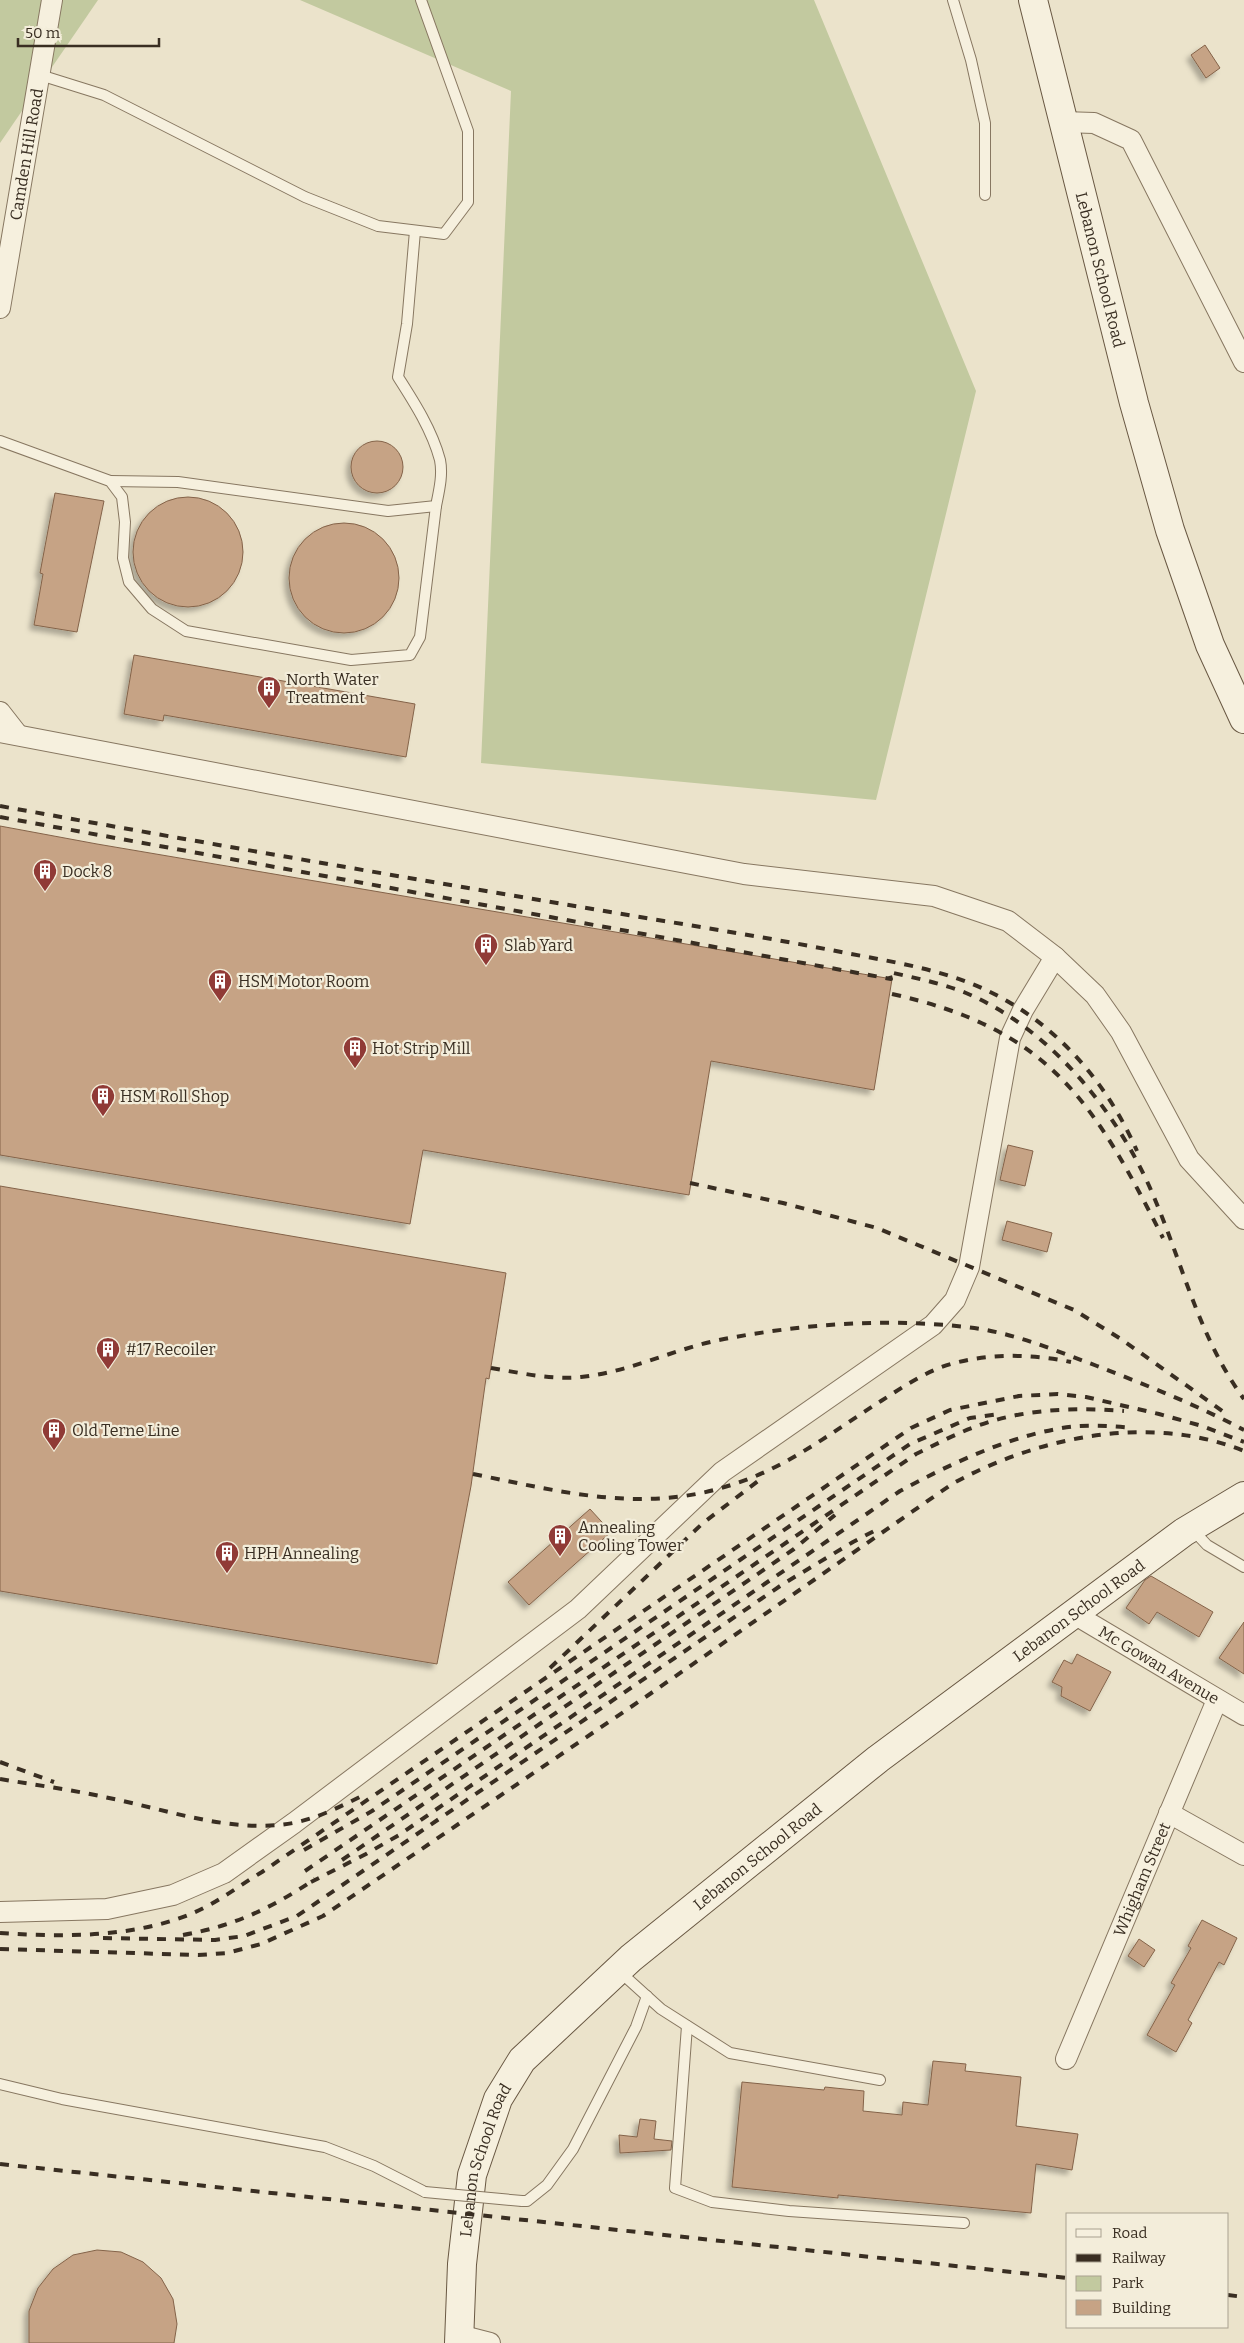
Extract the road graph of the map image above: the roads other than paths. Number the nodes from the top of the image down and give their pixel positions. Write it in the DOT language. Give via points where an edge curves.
graph roads {
  1 [pos="52,0"];
  2 [pos="421,0"];
  3 [pos="953,0"];
  4 [pos="1033,0"];
  5 [pos="40,75"];
  6 [pos="1063,122"];
  7 [pos="985,195"];
  8 [pos="415,230"];
  9 [pos="0,308"];
  10 [pos="1244,362"];
  11 [pos="0,441"];
  12 [pos="110,481"];
  13 [pos="436,506"];
  14 [pos="0,712"];
  15 [pos="1244,719"];
  16 [pos="9,734"];
  17 [pos="1055,957"];
  18 [pos="1244,1219"];
  19 [pos="1244,1496"];
  20 [pos="1191,1528"];
  21 [pos="1244,1568"];
  22 [pos="1074,1614"];
  23 [pos="1217,1700"];
  24 [pos="1244,1715"];
  25 [pos="1169,1813"];
  26 [pos="1244,1855"];
  27 [pos="0,1912"];
  28 [pos="618,1970"];
  29 [pos="647,1996"];
  30 [pos="688,2026"];
  31 [pos="1066,2059"];
  32 [pos="880,2080"];
  33 [pos="0,2084"];
  34 [pos="964,2223"];
  35 [pos="459,2339"];
  36 [pos="490,2343"];
  1 -- 5 [label="street, Camden Hill Road"];
  2 -- 8 [label="lane" via="468,131 468,202 444,234"];
  3 -- 7 [label="lane" via="985,123"];
  4 -- 6 [label="street, Lebanon School Road"];
  5 -- 8 [label="lane" via="104,95 305,197 378,226"];
  5 -- 9 [label="street, Camden Hill Road"];
  6 -- 10 [label="street" via="1094,123 1131,140"];
  6 -- 15 [label="street, Lebanon School Road" via="1134,403 1170,530 1210,645"];
  8 -- 13 [label="lane" via="407,324 398,378 418,408 440,460 441,480"];
  11 -- 12 [label="lane"];
  12 -- 13 [label="lane" via="178,482 388,511"];
  12 -- 13 [label="lane" via="122,497 125,522 123,558 129,582 152,609 186,631 351,660 410,655 420,637"];
  14 -- 16 [label="street"];
  16 -- 17 [label="street" via="744,874 934,896 1008,921"];
  17 -- 18 [label="street" via="1094,995 1121,1032 1189,1159"];
  17 -- 27 [label="street" via="1010,1038 969,1267 955,1300 933,1325 722,1472 578,1609 224,1873 173,1895 108,1909"];
  19 -- 20 [label="street, Lebanon School Road"];
  20 -- 21 [label="lane" via="1207,1545"];
  20 -- 22 [label="street, Lebanon School Road"];
  22 -- 23 [label="street, Mc Gowan Avenue"];
  22 -- 28 [label="street, Lebanon School Road" via="878,1759"];
  23 -- 24 [label="street, Mc Gowan Avenue"];
  23 -- 25 [label="street, Whigham Street"];
  25 -- 26 [label="street"];
  25 -- 31 [label="street, Whigham Street"];
  28 -- 29 [label="lane"];
  28 -- 35 [label="street, Lebanon School Road" via="522,2060 498,2099 472,2175 462,2264"];
  29 -- 30 [label="lane"];
  29 -- 33 [label="lane, bridge" via="636,2027 573,2149 547,2186 527,2201 425,2192 374,2166 325,2147 62,2099"];
  30 -- 32 [label="lane" via="730,2054"];
  30 -- 34 [label="lane" via="675,2188 712,2202 789,2211"];
  35 -- 36 [label="street"];
}
